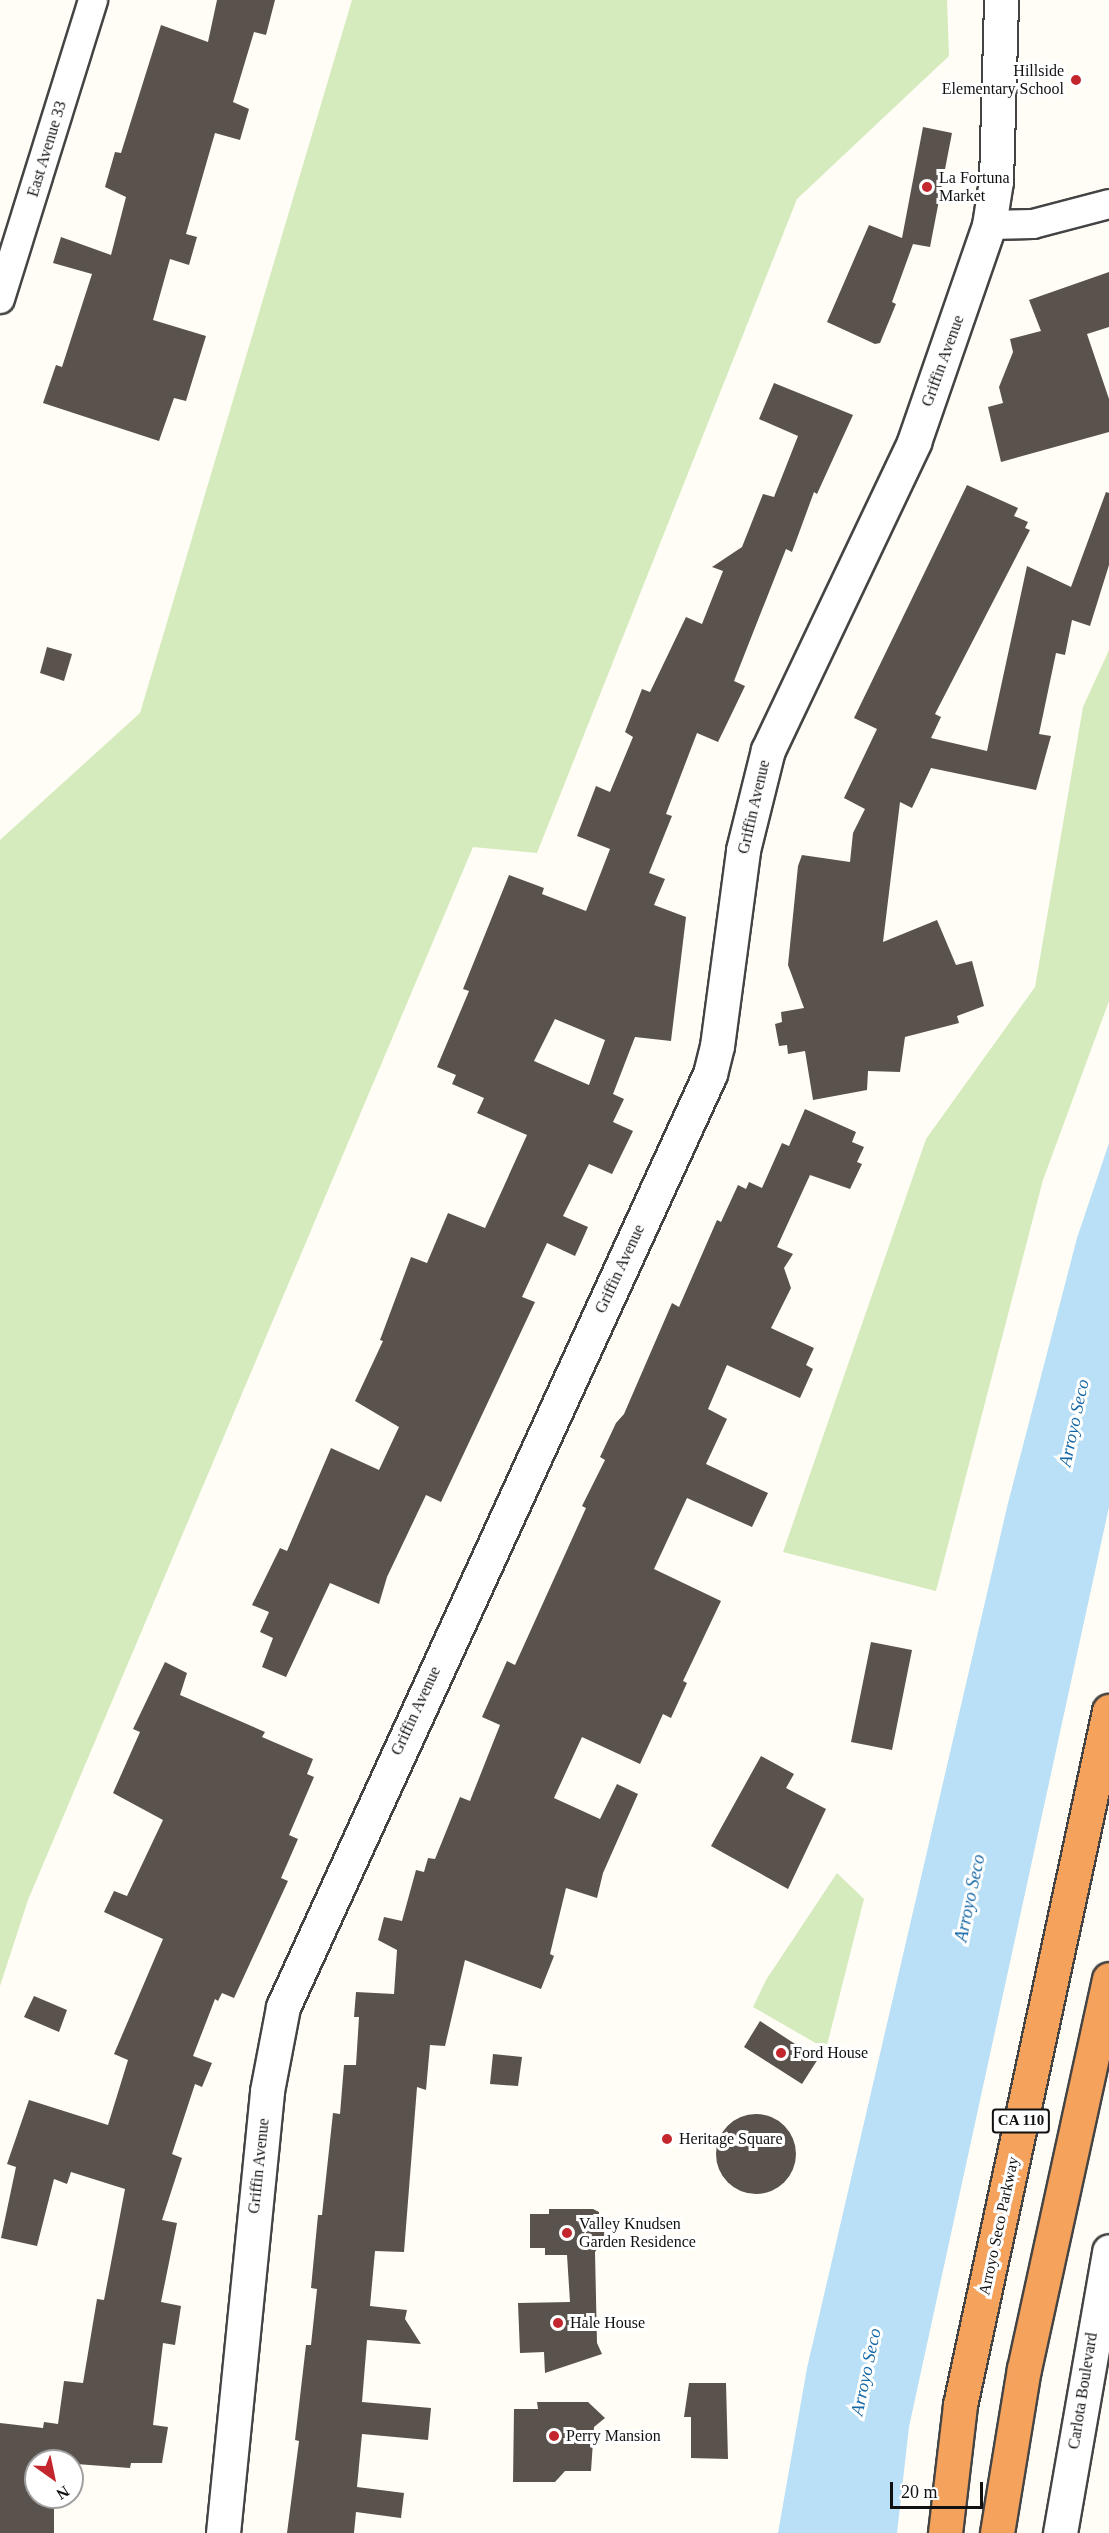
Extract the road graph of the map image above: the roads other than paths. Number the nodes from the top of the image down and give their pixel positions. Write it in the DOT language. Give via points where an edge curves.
graph roads {
  1 [pos="93,0"];
  2 [pos="1000,0"];
  3 [pos="1109,204"];
  4 [pos="989,225"];
  5 [pos="0,299"];
  6 [pos="1109,1710"];
  7 [pos="1109,1979"];
  8 [pos="1109,2250"];
  9 [pos="1100,2332"];
  10 [pos="223,2533"];
  11 [pos="945,2533"];
  12 [pos="998,2533"];
  13 [pos="1060,2533"];
  1 -- 5 [label="street, East Avenue 33"];
  2 -- 4 [label="street, Griffin Avenue" via="998,139"];
  3 -- 4 [label="street" via="1033,224"];
  4 -- 10 [label="street, Griffin Avenue" via="914,442 768,750 743,850 710,1074 283,2007 267,2091"];
  6 -- 11 [label="highway, Arroyo Seco Parkway / CA 110" via="960,2405"];
  7 -- 12 [label="highway, CA 110" via="1024,2369"];
  8 -- 9 [label="street, Carlota Boulevard"];
  9 -- 13 [label="street, Carlota Boulevard"];
}
